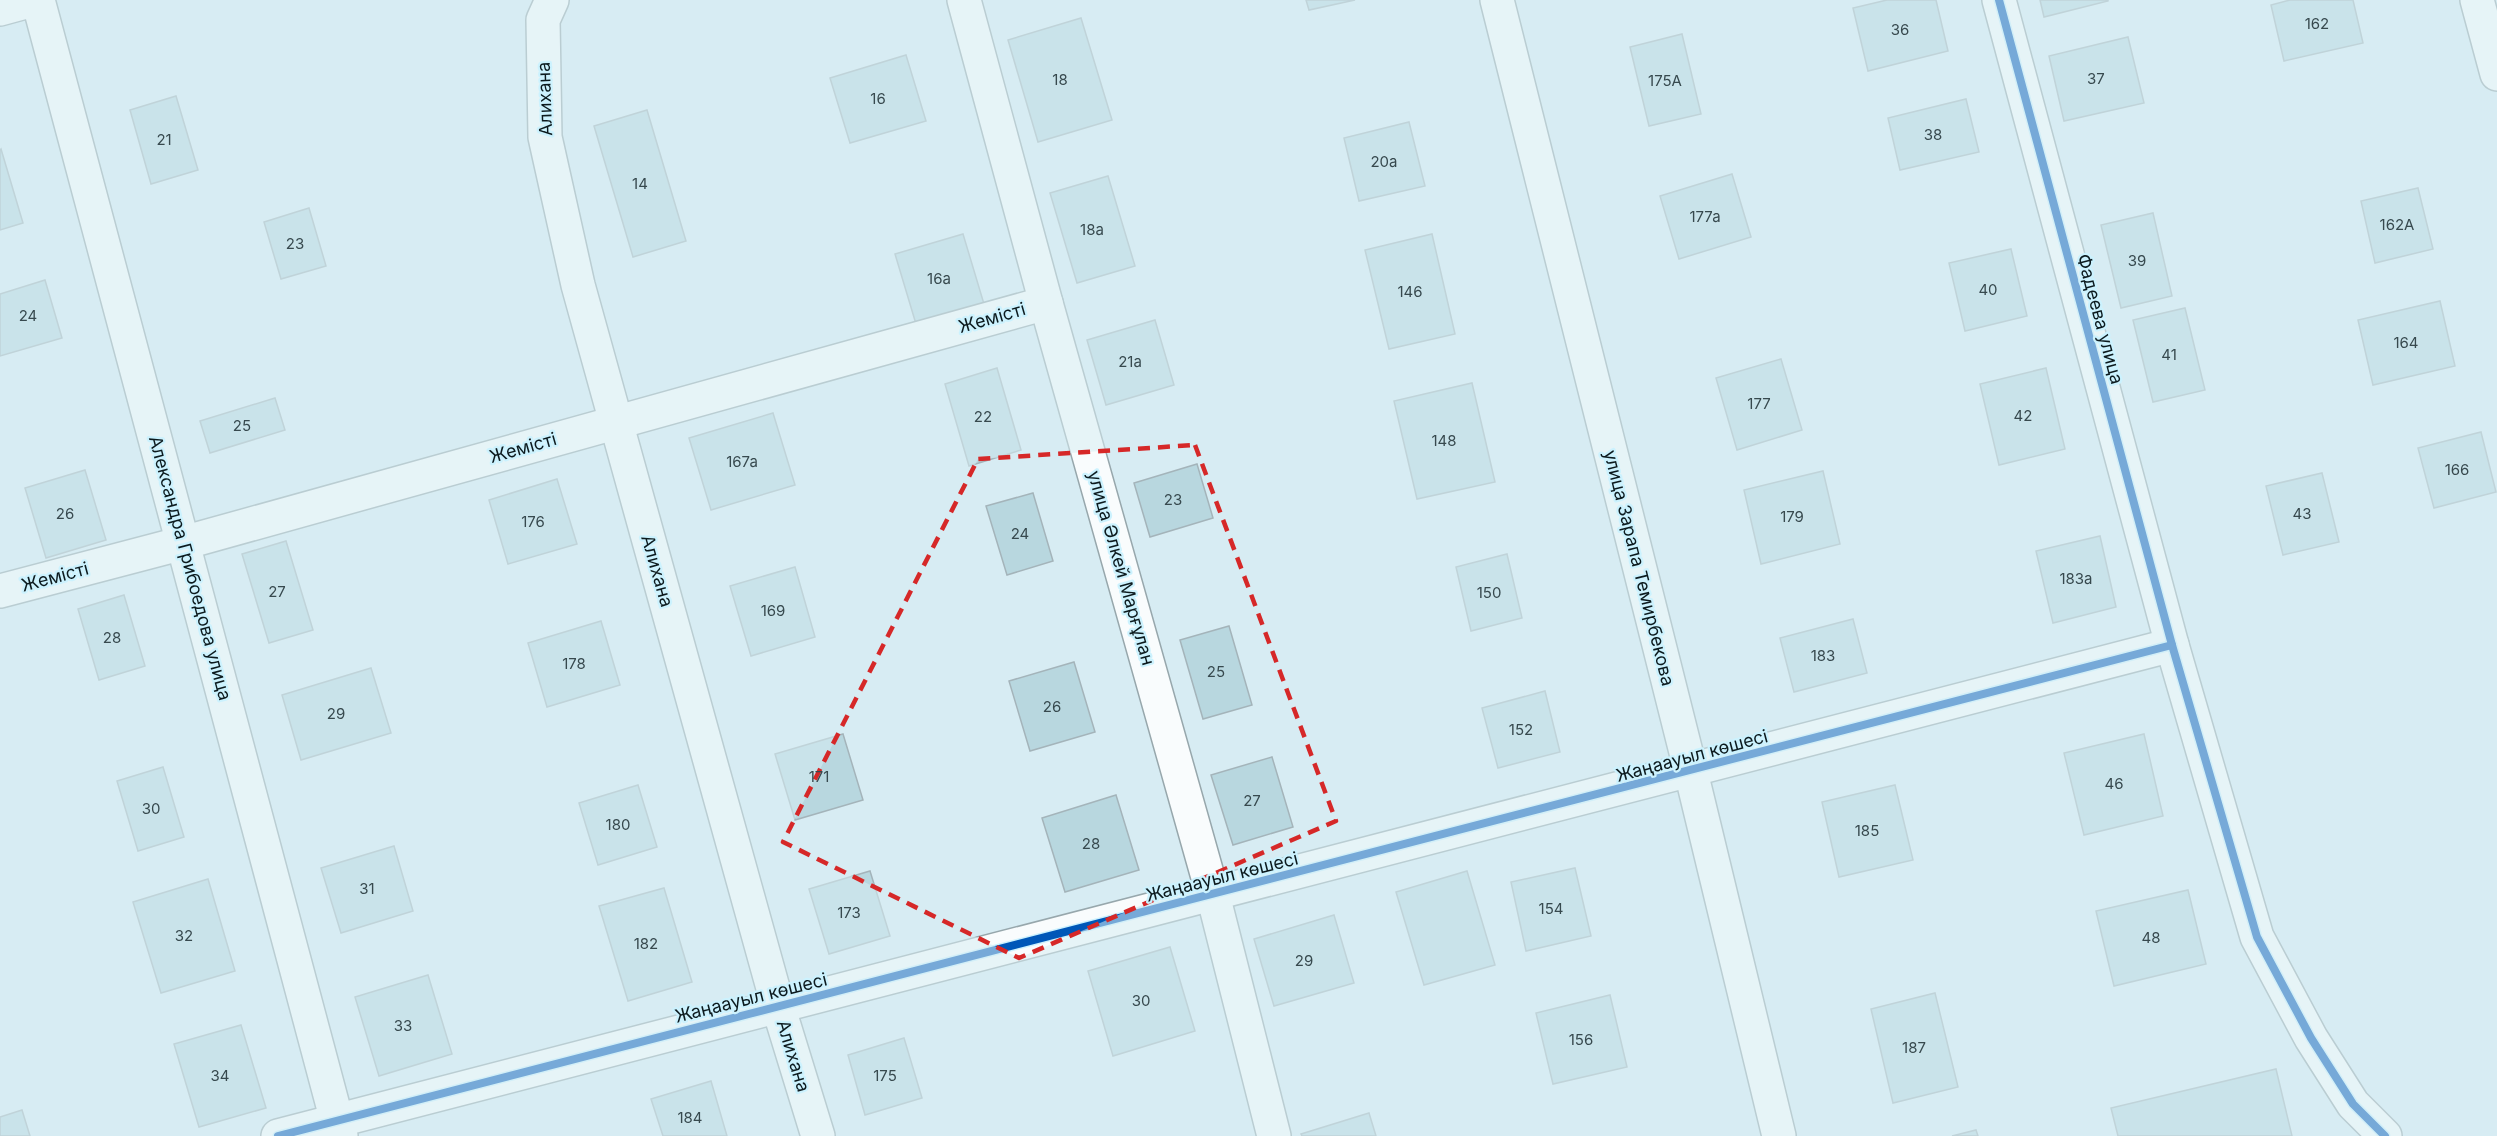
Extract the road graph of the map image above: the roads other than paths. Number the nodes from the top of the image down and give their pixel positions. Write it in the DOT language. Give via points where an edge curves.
graph roads {
  1 [pos="33,0"];
  2 [pos="38,0"];
  3 [pos="552,0"];
  4 [pos="964,0"];
  5 [pos="1497,0"];
  6 [pos="1999,0"];
  7 [pos="2477,0"];
  8 [pos="0,9"];
  9 [pos="2497,74"];
  10 [pos="1046,303"];
  11 [pos="616,423"];
  12 [pos="183,543"];
  13 [pos="0,591"];
  14 [pos="2172,645"];
  15 [pos="1691,772"];
  16 [pos="1213,895"];
  17 [pos="778,1006"];
  18 [pos="339,1128"];
  19 [pos="278,1136"];
  20 [pos="818,1136"];
  21 [pos="1274,1136"];
  22 [pos="1779,1136"];
  23 [pos="2385,1136"];
  1 -- 8 [label="street"];
  2 -- 12 [label="street, Александра Грибоедова улица"];
  3 -- 11 [label="street, Алихана" via="543,20 544,137 578,285"];
  4 -- 10 [label="street, улица Әлкей Марғұлан"];
  5 -- 15 [label="street, улица Зарапа Темирбекова"];
  6 -- 14 [label="street, Фадеева улица"];
  7 -- 9 [label="street"];
  10 -- 11 [label="street, Жемісті"];
  10 -- 16 [label="street, улица Әлкей Марғұлан"];
  11 -- 12 [label="street, Жемісті"];
  11 -- 17 [label="street, Алихана"];
  12 -- 13 [label="street, Жемісті"];
  12 -- 18 [label="street, Александра Грибоедова улица"];
  14 -- 15 [label="street, Жаңаауыл көшесі"];
  14 -- 23 [label="street, Фадеева улица" via="2257,937 2311,1038 2347,1095"];
  15 -- 16 [label="street, Жаңаауыл көшесі"];
  15 -- 22 [label="street, улица Зарапа Темирбекова"];
  16 -- 17 [label="street, Жаңаауыл көшесі"];
  16 -- 21 [label="street, улица Әлкей Марғұлан"];
  17 -- 18 [label="street, Жаңаауыл көшесі"];
  17 -- 20 [label="street, Алихана"];
  18 -- 19 [label="street, Жаңаауыл көшесі"];
}
